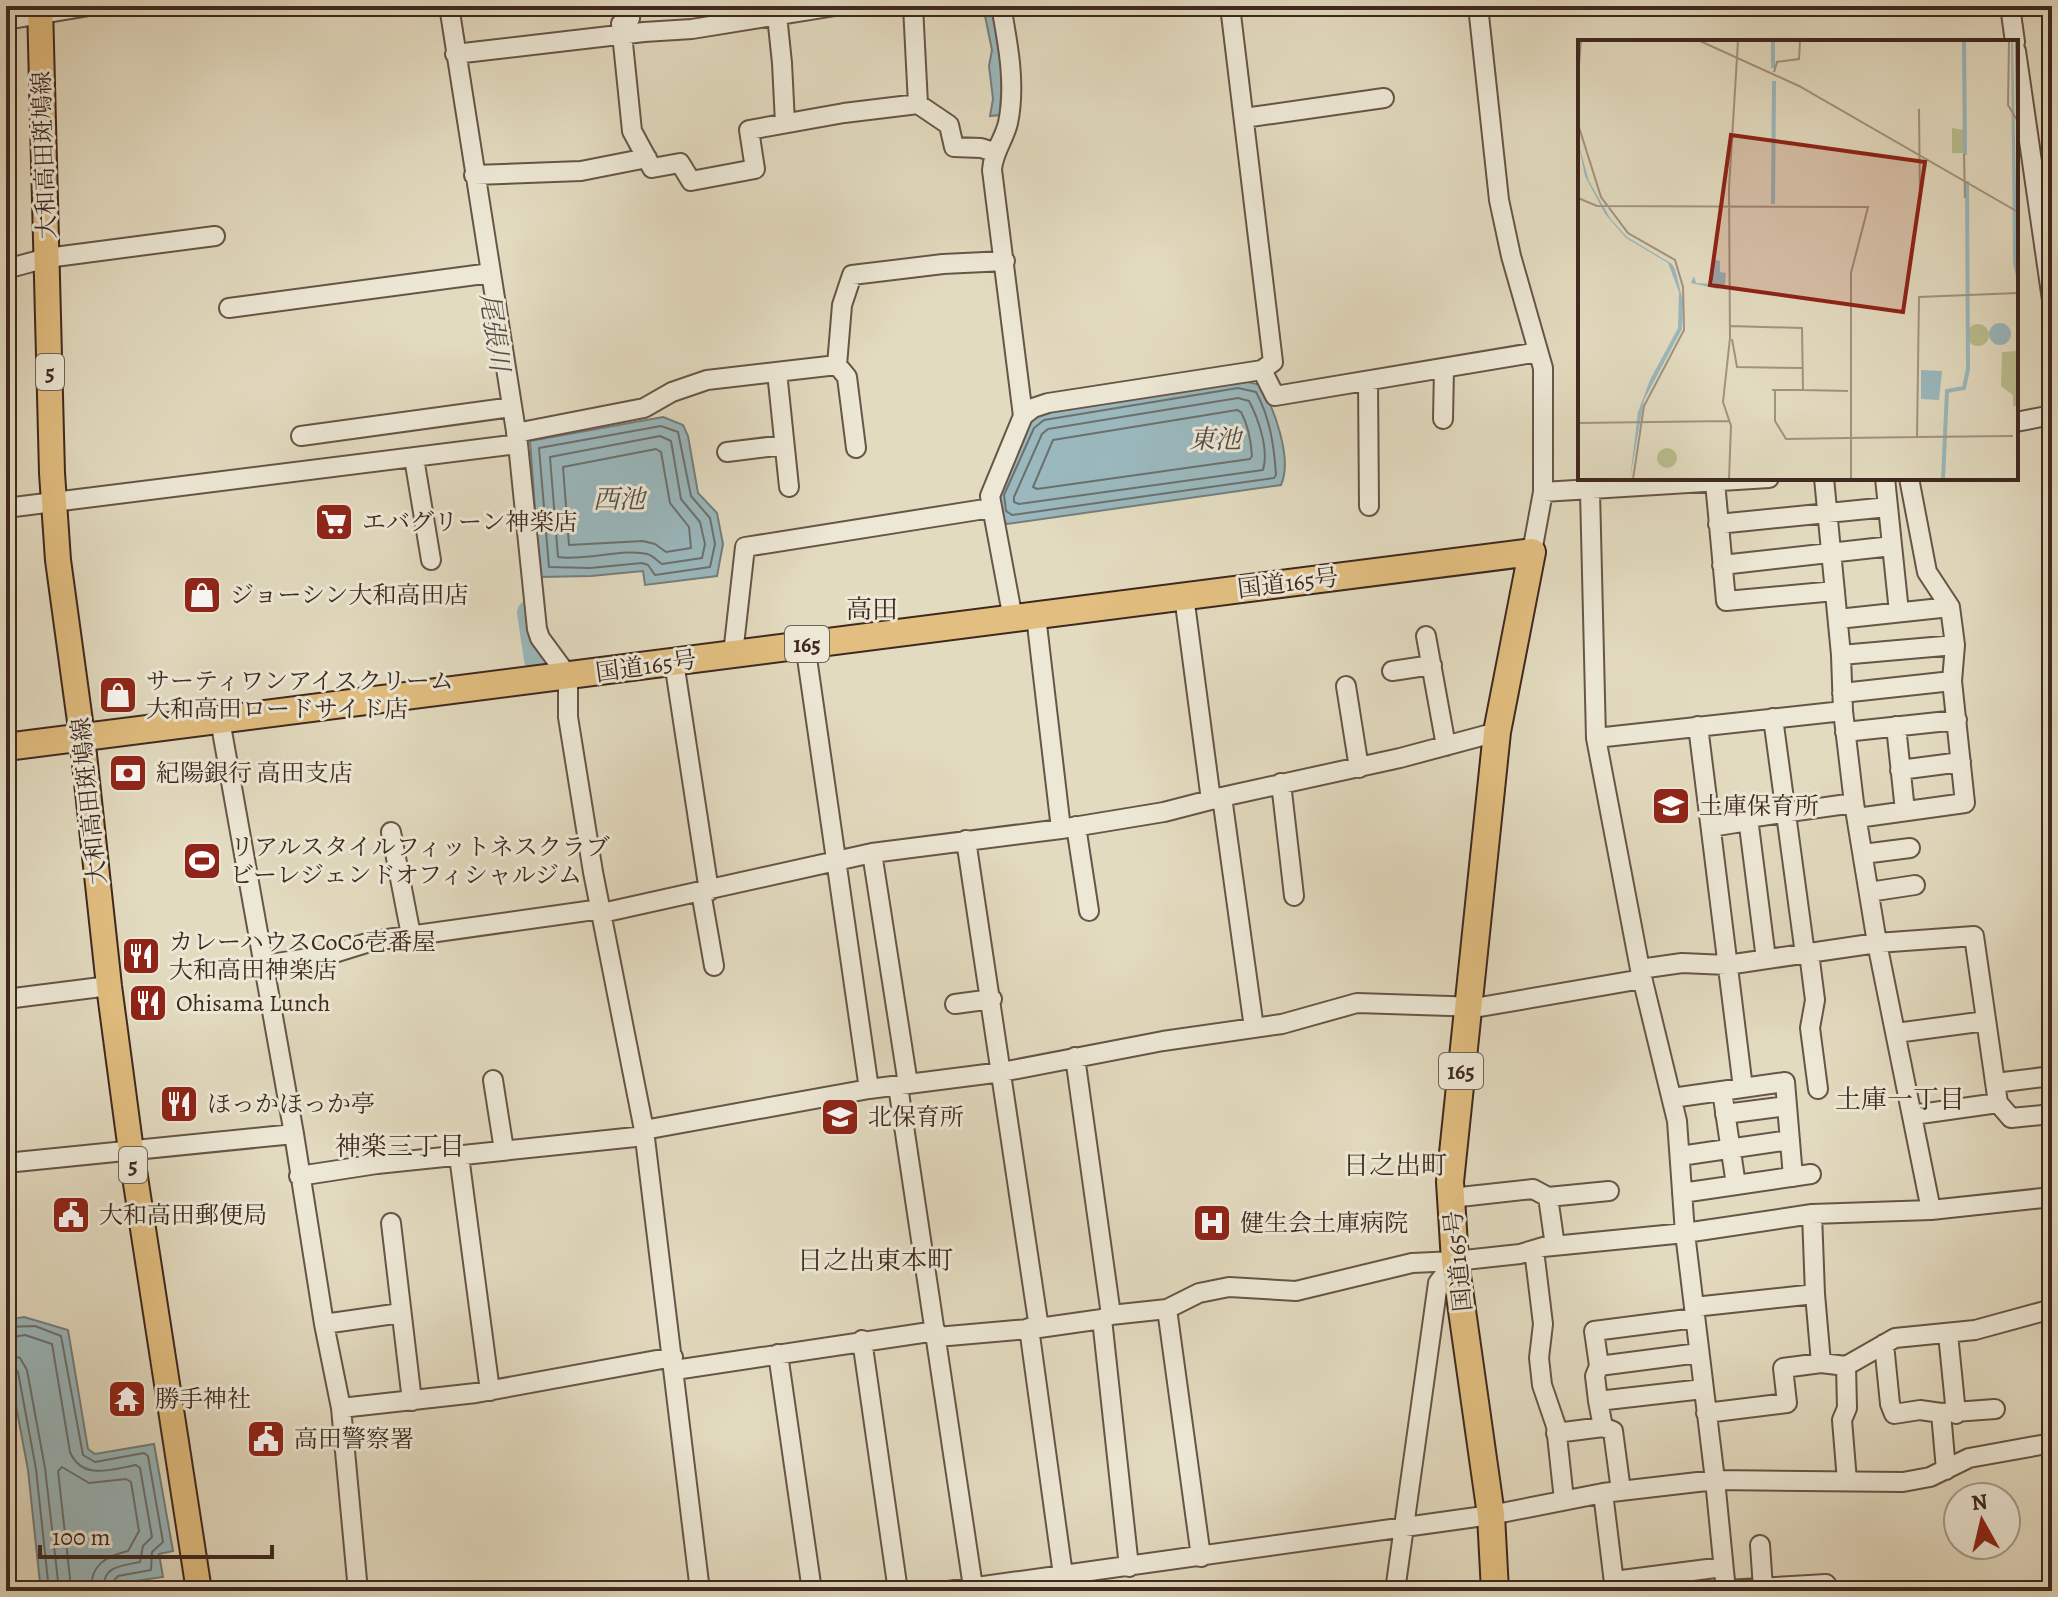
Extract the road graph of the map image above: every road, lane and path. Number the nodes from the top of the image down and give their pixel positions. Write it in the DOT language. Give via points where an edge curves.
graph roads {
  1 [pos="89,6"];
  2 [pos="449,6"];
  3 [pos="628,6"];
  4 [pos="835,6"];
  5 [pos="913,6"];
  6 [pos="1001,6"];
  7 [pos="1230,6"];
  8 [pos="1478,6"];
  9 [pos="2010,6"];
  10 [pos="40,10"];
  11 [pos="776,10"];
  12 [pos="6,20"];
  13 [pos="622,35"];
  14 [pos="2015,40"];
  15 [pos="455,54"];
  16 [pos="2018,65"];
  17 [pos="1384,98"];
  18 [pos="918,104"];
  19 [pos="1244,118"];
  20 [pos="785,123"];
  21 [pos="994,152"];
  22 [pos="647,158"];
  23 [pos="474,175"];
  24 [pos="215,236"];
  25 [pos="47,258"];
  26 [pos="1005,261"];
  27 [pos="6,269"];
  28 [pos="486,273"];
  29 [pos="2052,300"];
  30 [pos="229,308"];
  31 [pos="1538,352"];
  32 [pos="837,365"];
  33 [pos="1444,368"];
  34 [pos="1262,370"];
  35 [pos="777,372"];
  36 [pos="1368,381"];
  37 [pos="507,408"];
  38 [pos="2052,415"];
  39 [pos="1023,416"];
  40 [pos="1443,419"];
  41 [pos="2018,422"];
  42 [pos="301,436"];
  43 [pos="514,442"];
  44 [pos="784,445"];
  45 [pos="856,448"];
  46 [pos="727,452"];
  47 [pos="414,458"];
  48 [pos="1742,480"];
  49 [pos="1824,480"];
  50 [pos="1885,480"];
  51 [pos="1909,480"];
  52 [pos="1715,482"];
  53 [pos="789,487"];
  54 [pos="1590,491"];
  55 [pos="1543,492"];
  56 [pos="53,501"];
  57 [pos="1369,506"];
  58 [pos="1888,507"];
  59 [pos="6,508"];
  60 [pos="991,508"];
  61 [pos="1828,515"];
  62 [pos="1718,524"];
  63 [pos="1892,546"];
  64 [pos="1532,552"];
  65 [pos="1832,552"];
  66 [pos="431,560"];
  67 [pos="1722,565"];
  68 [pos="1835,591"];
  69 [pos="1184,596"];
  70 [pos="1950,607"];
  71 [pos="1899,612"];
  72 [pos="1024,618"];
  73 [pos="1838,619"];
  74 [pos="1426,636"];
  75 [pos="805,644"];
  76 [pos="1955,645"];
  77 [pos="733,654"];
  78 [pos="1841,655"];
  79 [pos="674,662"];
  80 [pos="1432,665"];
  81 [pos="1392,671"];
  82 [pos="568,676"];
  83 [pos="1952,681"];
  84 [pos="1346,686"];
  85 [pos="1842,702"];
  86 [pos="1773,718"];
  87 [pos="220,720"];
  88 [pos="1957,720"];
  89 [pos="1698,726"];
  90 [pos="1896,726"];
  91 [pos="1497,732"];
  92 [pos="1845,732"];
  93 [pos="82,736"];
  94 [pos="1596,738"];
  95 [pos="1446,746"];
  96 [pos="6,747"];
  97 [pos="1961,762"];
  98 [pos="1359,768"];
  99 [pos="1900,770"];
  100 [pos="1281,783"];
  101 [pos="1216,798"];
  102 [pos="1856,810"];
  103 [pos="1905,811"];
  104 [pos="1787,813"];
  105 [pos="1748,818"];
  106 [pos="1711,827"];
  107 [pos="1068,828"];
  108 [pos="391,832"];
  109 [pos="966,840"];
  110 [pos="1910,848"];
  111 [pos="872,853"];
  112 [pos="1863,854"];
  113 [pos="834,861"];
  114 [pos="1915,885"];
  115 [pos="705,892"];
  116 [pos="1869,892"];
  117 [pos="1294,896"];
  118 [pos="602,911"];
  119 [pos="1089,911"];
  120 [pos="411,935"];
  121 [pos="1877,943"];
  122 [pos="1807,953"];
  123 [pos="1766,959"];
  124 [pos="264,965"];
  125 [pos="1727,965"];
  126 [pos="714,966"];
  127 [pos="1641,974"];
  128 [pos="109,986"];
  129 [pos="6,999"];
  130 [pos="992,999"];
  131 [pos="955,1004"];
  132 [pos="1467,1007"];
  133 [pos="1986,1021"];
  134 [pos="1254,1028"];
  135 [pos="1896,1033"];
  136 [pos="1075,1057"];
  137 [pos="1002,1072"];
  138 [pos="2052,1076"];
  139 [pos="493,1080"];
  140 [pos="1995,1083"];
  141 [pos="903,1085"];
  142 [pos="1743,1088"];
  143 [pos="869,1089"];
  144 [pos="1818,1089"];
  145 [pos="1722,1091"];
  146 [pos="1672,1098"];
  147 [pos="1998,1103"];
  148 [pos="1787,1106"];
  149 [pos="1725,1114"];
  150 [pos="2052,1114"];
  151 [pos="1913,1115"];
  152 [pos="644,1133"];
  153 [pos="294,1134"];
  154 [pos="1790,1140"];
  155 [pos="1731,1148"];
  156 [pos="504,1150"];
  157 [pos="131,1151"];
  158 [pos="459,1156"];
  159 [pos="1680,1156"];
  160 [pos="6,1163"];
  161 [pos="299,1176"];
  162 [pos="1736,1185"];
  163 [pos="1609,1191"];
  164 [pos="1682,1193"];
  165 [pos="1548,1197"];
  166 [pos="2052,1197"];
  167 [pos="1451,1198"];
  168 [pos="1931,1210"];
  169 [pos="1812,1214"];
  170 [pos="391,1223"];
  171 [pos="1685,1233"];
  172 [pos="1555,1246"];
  173 [pos="1534,1250"];
  174 [pos="1455,1261"];
  175 [pos="1815,1294"];
  176 [pos="1167,1309"];
  177 [pos="2052,1309"];
  178 [pos="1694,1312"];
  179 [pos="401,1313"];
  180 [pos="1106,1317"];
  181 [pos="324,1324"];
  182 [pos="1034,1328"];
  183 [pos="936,1334"];
  184 [pos="1948,1334"];
  185 [pos="862,1340"];
  186 [pos="1884,1344"];
  187 [pos="1699,1353"];
  188 [pos="778,1354"];
  189 [pos="1821,1363"];
  190 [pos="674,1364"];
  191 [pos="1599,1366"];
  192 [pos="1846,1366"];
  193 [pos="1703,1389"];
  194 [pos="490,1391"];
  195 [pos="412,1401"];
  196 [pos="1598,1401"];
  197 [pos="341,1408"];
  198 [pos="1995,1409"];
  199 [pos="1706,1413"];
  200 [pos="1949,1414"];
  201 [pos="1603,1427"];
  202 [pos="1556,1433"];
  203 [pos="2052,1443"];
  204 [pos="1946,1470"];
  205 [pos="1715,1480"];
  206 [pos="1847,1481"];
  207 [pos="1612,1492"];
  208 [pos="1564,1500"];
  209 [pos="1491,1515"];
  210 [pos="1404,1527"];
  211 [pos="1760,1545"];
  212 [pos="1201,1557"];
  213 [pos="1129,1567"];
  214 [pos="1723,1567"];
  215 [pos="1063,1575"];
  216 [pos="1614,1586"];
  217 [pos="973,1587"];
  218 [pos="1763,1588"];
  219 [pos="199,1591"];
  220 [pos="358,1591"];
  221 [pos="700,1591"];
  222 [pos="812,1591"];
  223 [pos="898,1591"];
  224 [pos="948,1591"];
  225 [pos="1395,1591"];
  226 [pos="1495,1591"];
  227 [pos="1726,1591"];
  228 [pos="1827,1591"];
  1 -- 10 [label="street"];
  2 -- 15 [label="street"];
  3 -- 13 [label="street" via="630,18 621,24"];
  4 -- 11 [label="street"];
  5 -- 18 [label="street"];
  6 -- 21 [label="street" via="1011,74 1008,123"];
  7 -- 19 [label="street"];
  8 -- 31 [label="street" via="1499,200"];
  9 -- 14 [label="street"];
  10 -- 12 [label="street"];
  10 -- 25 [label="main road, 大和高田斑鳩線 / 5"];
  11 -- 13 [label="street" via="702,28"];
  11 -- 20 [label="street"];
  13 -- 15 [label="street"];
  13 -- 22 [label="street" via="632,131"];
  15 -- 23 [label="street"];
  16 -- 29 [label="street"];
  17 -- 19 [label="street"];
  18 -- 20 [label="street"];
  18 -- 21 [label="street" via="949,125 954,147"];
  19 -- 34 [label="street" via="1273,362"];
  20 -- 22 [label="street" via="749,130 755,169 691,181 680,163 652,168"];
  21 -- 26 [label="street"];
  22 -- 23 [label="street" via="581,171"];
  23 -- 28 [label="street"];
  24 -- 25 [label="street"];
  25 -- 27 [label="street"];
  25 -- 56 [label="main road, 大和高田斑鳩線 / 5"];
  26 -- 32 [label="street" via="852,275 842,305"];
  26 -- 39 [label="street"];
  28 -- 30 [label="street"];
  28 -- 37 [label="street"];
  31 -- 33 [label="street"];
  31 -- 55 [label="street" via="1544,384"];
  32 -- 35 [label="street"];
  32 -- 45 [label="street" via="847,377"];
  33 -- 36 [label="street"];
  33 -- 40 [label="street"];
  34 -- 36 [label="street" via="1275,396"];
  34 -- 39 [label="street" via="1048,403"];
  35 -- 43 [label="street" via="707,380 644,408"];
  35 -- 44 [label="street"];
  36 -- 57 [label="street"];
  37 -- 42 [label="street"];
  37 -- 43 [label="street"];
  38 -- 41 [label="street"];
  39 -- 60 [label="street" via="992,488"];
  43 -- 47 [label="street"];
  43 -- 82 [label="street" via="537,629"];
  44 -- 46 [label="street"];
  44 -- 53 [label="street"];
  47 -- 56 [label="street"];
  47 -- 66 [label="street"];
  48 -- 52 [label="street"];
  49 -- 61 [label="street"];
  50 -- 58 [label="street"];
  51 -- 70 [label="street" via="1927,572"];
  52 -- 54 [label="street"];
  52 -- 62 [label="street"];
  54 -- 55 [label="street"];
  54 -- 94 [label="street"];
  55 -- 64 [label="street"];
  56 -- 59 [label="street"];
  56 -- 93 [label="main road, 大和高田斑鳩線 / 5"];
  58 -- 61 [label="street"];
  58 -- 63 [label="street"];
  60 -- 72 [label="street"];
  60 -- 77 [label="street" via="745,547"];
  61 -- 62 [label="street"];
  61 -- 65 [label="street"];
  62 -- 67 [label="street"];
  63 -- 65 [label="street"];
  63 -- 71 [label="street"];
  64 -- 69 [label="highway, 国道165号 / 165"];
  64 -- 91 [label="highway, 国道165号 / 165"];
  65 -- 67 [label="street"];
  65 -- 68 [label="street"];
  67 -- 68 [label="street" via="1726,601"];
  68 -- 73 [label="street"];
  69 -- 72 [label="highway, 国道165号 / 165"];
  69 -- 101 [label="street"];
  70 -- 71 [label="street"];
  70 -- 76 [label="street"];
  71 -- 73 [label="street"];
  72 -- 75 [label="highway, 国道165号 / 165"];
  72 -- 107 [label="street"];
  73 -- 78 [label="street"];
  74 -- 80 [label="street"];
  75 -- 77 [label="highway, 国道165号 / 165"];
  75 -- 113 [label="street"];
  76 -- 78 [label="street"];
  76 -- 83 [label="street"];
  77 -- 79 [label="highway, 国道165号 / 165"];
  78 -- 85 [label="street"];
  79 -- 82 [label="highway, 国道165号 / 165"];
  79 -- 115 [label="street"];
  80 -- 81 [label="street"];
  80 -- 95 [label="street"];
  82 -- 87 [label="highway, 国道165号 / 165"];
  82 -- 118 [label="street" via="568,717"];
  83 -- 85 [label="street"];
  83 -- 88 [label="street"];
  84 -- 98 [label="street"];
  85 -- 86 [label="street"];
  85 -- 92 [label="street"];
  86 -- 89 [label="street"];
  86 -- 104 [label="street"];
  87 -- 93 [label="highway, 国道165号 / 165"];
  87 -- 124 [label="street"];
  88 -- 90 [label="street"];
  88 -- 97 [label="street"];
  89 -- 94 [label="street"];
  89 -- 106 [label="street"];
  90 -- 92 [label="street"];
  90 -- 99 [label="street"];
  91 -- 95 [label="street"];
  91 -- 132 [label="highway, 国道165号 / 165"];
  92 -- 102 [label="street"];
  93 -- 96 [label="highway, 国道165号 / 165"];
  93 -- 128 [label="main road, 大和高田斑鳩線 / 5"];
  94 -- 127 [label="street"];
  95 -- 98 [label="street"];
  97 -- 99 [label="street"];
  97 -- 103 [label="street" via="1965,803"];
  98 -- 100 [label="street"];
  99 -- 103 [label="street"];
  100 -- 101 [label="street"];
  100 -- 117 [label="street"];
  101 -- 107 [label="street"];
  101 -- 134 [label="street"];
  102 -- 103 [label="street"];
  102 -- 104 [label="street"];
  102 -- 112 [label="street"];
  104 -- 105 [label="street"];
  104 -- 122 [label="street"];
  105 -- 106 [label="street"];
  105 -- 123 [label="street"];
  106 -- 125 [label="street"];
  107 -- 109 [label="street"];
  107 -- 119 [label="street"];
  108 -- 120 [label="street"];
  109 -- 111 [label="street"];
  109 -- 130 [label="street"];
  110 -- 112 [label="street"];
  111 -- 113 [label="street"];
  111 -- 141 [label="street"];
  112 -- 116 [label="street"];
  113 -- 115 [label="street"];
  113 -- 143 [label="street"];
  114 -- 116 [label="street"];
  115 -- 118 [label="street"];
  115 -- 126 [label="street"];
  116 -- 121 [label="street"];
  118 -- 120 [label="street"];
  118 -- 152 [label="street"];
  120 -- 124 [label="street"];
  121 -- 122 [label="street"];
  121 -- 133 [label="street" via="1974,936"];
  121 -- 135 [label="street"];
  122 -- 123 [label="street"];
  122 -- 144 [label="street" via="1815,1000 1810,1028"];
  123 -- 125 [label="street"];
  124 -- 153 [label="street"];
  125 -- 127 [label="street" via="1682,963"];
  125 -- 142 [label="street"];
  127 -- 132 [label="street"];
  127 -- 146 [label="street"];
  128 -- 129 [label="street"];
  128 -- 157 [label="main road, 大和高田斑鳩線 / 5"];
  130 -- 131 [label="street"];
  130 -- 137 [label="street"];
  132 -- 134 [label="street" via="1357,1003"];
  132 -- 167 [label="highway, 国道165号 / 165"];
  133 -- 135 [label="street"];
  133 -- 140 [label="street"];
  134 -- 136 [label="street"];
  135 -- 151 [label="street"];
  136 -- 137 [label="street"];
  136 -- 180 [label="street"];
  137 -- 141 [label="street"];
  137 -- 182 [label="street"];
  138 -- 140 [label="street"];
  139 -- 156 [label="street"];
  140 -- 147 [label="street"];
  141 -- 143 [label="street"];
  141 -- 183 [label="street"];
  142 -- 145 [label="street"];
  142 -- 148 [label="street" via="1785,1082"];
  143 -- 152 [label="street"];
  145 -- 146 [label="street"];
  145 -- 149 [label="street"];
  146 -- 159 [label="street"];
  147 -- 150 [label="street" via="2011,1118"];
  147 -- 151 [label="street"];
  148 -- 149 [label="street"];
  148 -- 154 [label="street"];
  149 -- 155 [label="street"];
  151 -- 168 [label="street"];
  152 -- 156 [label="street"];
  152 -- 190 [label="street"];
  153 -- 157 [label="street"];
  153 -- 161 [label="street"];
  154 -- 155 [label="street"];
  154 -- 162 [label="street" via="1802,1175"];
  155 -- 159 [label="street"];
  155 -- 162 [label="street"];
  156 -- 158 [label="street"];
  157 -- 160 [label="street"];
  157 -- 219 [label="main road, 大和高田斑鳩線 / 5"];
  158 -- 161 [label="street"];
  158 -- 194 [label="street"];
  159 -- 164 [label="street"];
  161 -- 181 [label="street"];
  162 -- 164 [label="street"];
  163 -- 165 [label="street"];
  164 -- 171 [label="street"];
  165 -- 167 [label="street" via="1533,1189"];
  165 -- 172 [label="street"];
  166 -- 168 [label="street"];
  167 -- 174 [label="highway, 国道165号 / 165"];
  168 -- 169 [label="street"];
  169 -- 171 [label="street"];
  169 -- 175 [label="street"];
  170 -- 179 [label="street"];
  171 -- 172 [label="street"];
  171 -- 178 [label="street"];
  172 -- 173 [label="street"];
  173 -- 174 [label="street"];
  173 -- 202 [label="street" via="1543,1324 1542,1385"];
  174 -- 176 [label="street" via="1412,1263 1296,1291 1229,1287 1199,1293"];
  174 -- 209 [label="highway, 国道165号 / 165"];
  174 -- 210 [label="street" via="1438,1283"];
  175 -- 178 [label="street"];
  175 -- 189 [label="street"];
  176 -- 180 [label="street"];
  176 -- 212 [label="street"];
  177 -- 184 [label="street"];
  178 -- 187 [label="street"];
  178 -- 191 [label="street" via="1594,1331"];
  179 -- 181 [label="street"];
  179 -- 195 [label="street"];
  180 -- 182 [label="street"];
  180 -- 213 [label="street"];
  181 -- 197 [label="street"];
  182 -- 183 [label="street"];
  182 -- 215 [label="street"];
  183 -- 185 [label="street"];
  183 -- 217 [label="street"];
  184 -- 186 [label="street" via="1895,1338"];
  184 -- 200 [label="street"];
  185 -- 188 [label="street"];
  185 -- 223 [label="street"];
  186 -- 192 [label="street"];
  186 -- 200 [label="street" via="1894,1414"];
  187 -- 191 [label="street"];
  187 -- 193 [label="street"];
  188 -- 190 [label="street"];
  188 -- 222 [label="street"];
  189 -- 192 [label="street"];
  189 -- 199 [label="street" via="1783,1368 1787,1403"];
  190 -- 194 [label="street"];
  190 -- 221 [label="street"];
  191 -- 196 [label="street"];
  192 -- 206 [label="street" via="1847,1408 1842,1420"];
  193 -- 196 [label="street"];
  193 -- 199 [label="street"];
  194 -- 195 [label="street"];
  195 -- 197 [label="street"];
  196 -- 201 [label="street"];
  197 -- 220 [label="street"];
  198 -- 200 [label="street"];
  199 -- 205 [label="street"];
  200 -- 204 [label="street"];
  201 -- 202 [label="street"];
  201 -- 207 [label="street" via="1613,1431"];
  202 -- 208 [label="street"];
  203 -- 204 [label="street" via="1969,1458"];
  204 -- 206 [label="street" via="1903,1482"];
  205 -- 206 [label="street"];
  205 -- 207 [label="street"];
  205 -- 214 [label="street"];
  207 -- 208 [label="street"];
  207 -- 216 [label="street"];
  208 -- 209 [label="street"];
  209 -- 210 [label="street"];
  209 -- 226 [label="highway, 国道165号 / 165"];
  210 -- 212 [label="street"];
  210 -- 225 [label="street"];
  211 -- 218 [label="street"];
  212 -- 213 [label="street"];
  213 -- 215 [label="street"];
  214 -- 216 [label="street"];
  214 -- 227 [label="street"];
  215 -- 217 [label="street"];
  217 -- 224 [label="street"];
  218 -- 227 [label="street"];
  218 -- 228 [label="street" via="1826,1584"];
}
